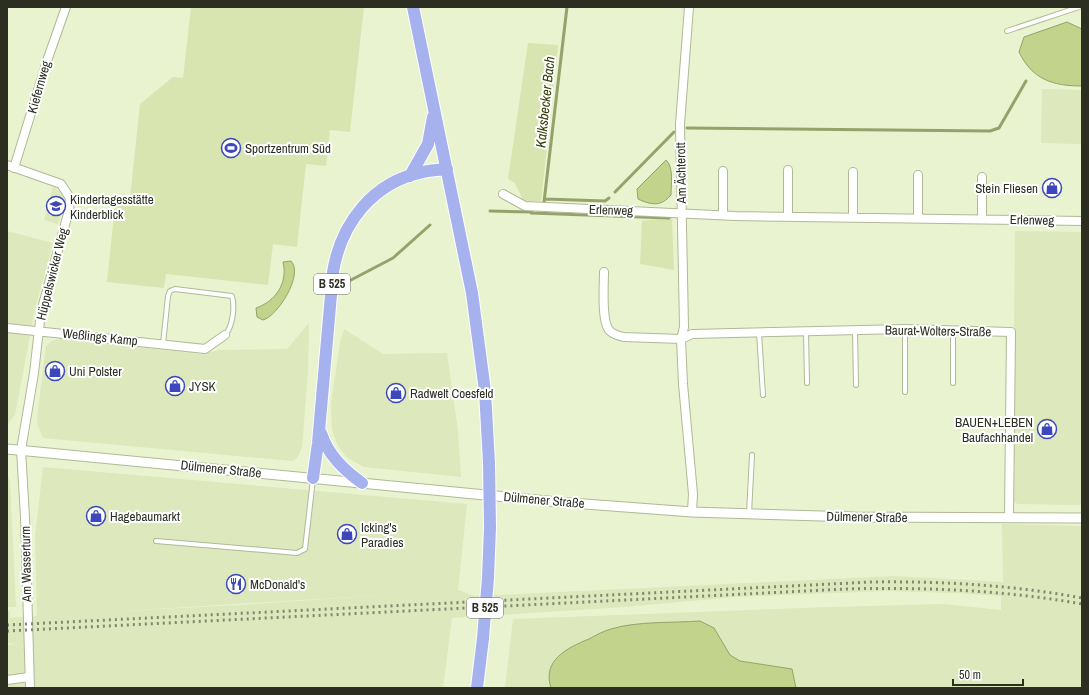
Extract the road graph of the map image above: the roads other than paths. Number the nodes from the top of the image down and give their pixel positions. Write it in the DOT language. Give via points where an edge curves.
graph roads {
  1 [pos="66,7"];
  2 [pos="414,7"];
  3 [pos="689,7"];
  4 [pos="1079,7"];
  5 [pos="1007,32"];
  6 [pos="434,106"];
  7 [pos="11,166"];
  8 [pos="447,169"];
  9 [pos="723,170"];
  10 [pos="788,170"];
  11 [pos="853,172"];
  12 [pos="918,175"];
  13 [pos="410,176"];
  14 [pos="982,177"];
  15 [pos="503,194"];
  16 [pos="682,213"];
  17 [pos="723,215"];
  18 [pos="788,216"];
  19 [pos="853,216"];
  20 [pos="918,218"];
  21 [pos="982,219"];
  22 [pos="1082,221"];
  23 [pos="604,272"];
  24 [pos="7,328"];
  25 [pos="905,329"];
  26 [pos="38,330"];
  27 [pos="855,331"];
  28 [pos="759,332"];
  29 [pos="806,332"];
  30 [pos="953,332"];
  31 [pos="225,335"];
  32 [pos="681,339"];
  33 [pos="163,344"];
  34 [pos="807,383"];
  35 [pos="953,383"];
  36 [pos="856,385"];
  37 [pos="905,392"];
  38 [pos="763,395"];
  39 [pos="319,426"];
  40 [pos="7,449"];
  41 [pos="21,450"];
  42 [pos="752,454"];
  43 [pos="313,478"];
  44 [pos="362,483"];
  45 [pos="692,512"];
  46 [pos="749,514"];
  47 [pos="1009,516"];
  48 [pos="1082,518"];
  49 [pos="156,541"];
  50 [pos="29,677"];
  51 [pos="7,680"];
  52 [pos="30,688"];
  53 [pos="477,688"];
  1 -- 7 [label="street, Kiefernweg"];
  2 -- 6 [label="main road, B 525"];
  3 -- 16 [label="street, Am Ächterott" via="680,124"];
  4 -- 5 [label="lane"];
  6 -- 8 [label="main road, B 525"];
  6 -- 13 [label="main road" via="433,127 428,144"];
  7 -- 26 [label="street, Hüppelswicker Weg" via="61,184 70,198"];
  8 -- 13 [label="main road, B 525"];
  8 -- 53 [label="main road, B 525, bridge" via="479,335 485,391 490,527 488,578"];
  9 -- 17 [label="street"];
  10 -- 18 [label="street"];
  11 -- 19 [label="street"];
  12 -- 20 [label="street"];
  13 -- 39 [label="main road, B 525" via="386,187 368,200 349,223 340,242 333,272"];
  14 -- 21 [label="street"];
  15 -- 16 [label="street, Erlenweg" via="525,206"];
  16 -- 17 [label="street, Erlenweg"];
  16 -- 32 [label="street, Am Ächterott" via="684,327"];
  17 -- 18 [label="street, Erlenweg"];
  18 -- 19 [label="street, Erlenweg"];
  19 -- 20 [label="street, Erlenweg"];
  20 -- 21 [label="street, Erlenweg"];
  21 -- 22 [label="street, Erlenweg"];
  23 -- 32 [label="street" via="605,323 609,330 624,337"];
  24 -- 26 [label="street, Weßlings Kamp"];
  25 -- 27 [label="street, Baurat-Wolters-Straße"];
  25 -- 30 [label="street, Baurat-Wolters-Straße"];
  25 -- 37 [label="lane"];
  26 -- 33 [label="street, Weßlings Kamp"];
  26 -- 41 [label="street" via="34,373"];
  27 -- 29 [label="street, Baurat-Wolters-Straße"];
  27 -- 36 [label="lane"];
  28 -- 29 [label="street, Baurat-Wolters-Straße"];
  28 -- 32 [label="street, Baurat-Wolters-Straße" via="692,334"];
  28 -- 38 [label="lane"];
  29 -- 34 [label="lane"];
  30 -- 35 [label="lane"];
  30 -- 47 [label="street, Baurat-Wolters-Straße" via="1011,332"];
  31 -- 33 [label="street, Weßlings Kamp" via="206,349"];
  31 -- 33 [label="lane, Weßlings Kamp" via="230,329 234,302 232,296 175,289 170,291 168,296"];
  32 -- 45 [label="street, Am Ächterott" via="693,494"];
  39 -- 43 [label="main road, B 525"];
  39 -- 44 [label="main road" via="324,443 336,460"];
  40 -- 41 [label="street, Dülmener Straße"];
  41 -- 43 [label="street, Dülmener Straße"];
  41 -- 50 [label="street, Am Wasserturm"];
  42 -- 46 [label="lane"];
  43 -- 44 [label="street, Dülmener Straße"];
  43 -- 49 [label="lane" via="305,549 297,553"];
  44 -- 45 [label="street, Dülmener Straße"];
  45 -- 46 [label="street, Dülmener Straße"];
  46 -- 47 [label="street, Dülmener Straße" via="863,517"];
  47 -- 48 [label="street, Dülmener Straße"];
  50 -- 51 [label="street"];
  50 -- 52 [label="street, Am Wasserturm"];
}
